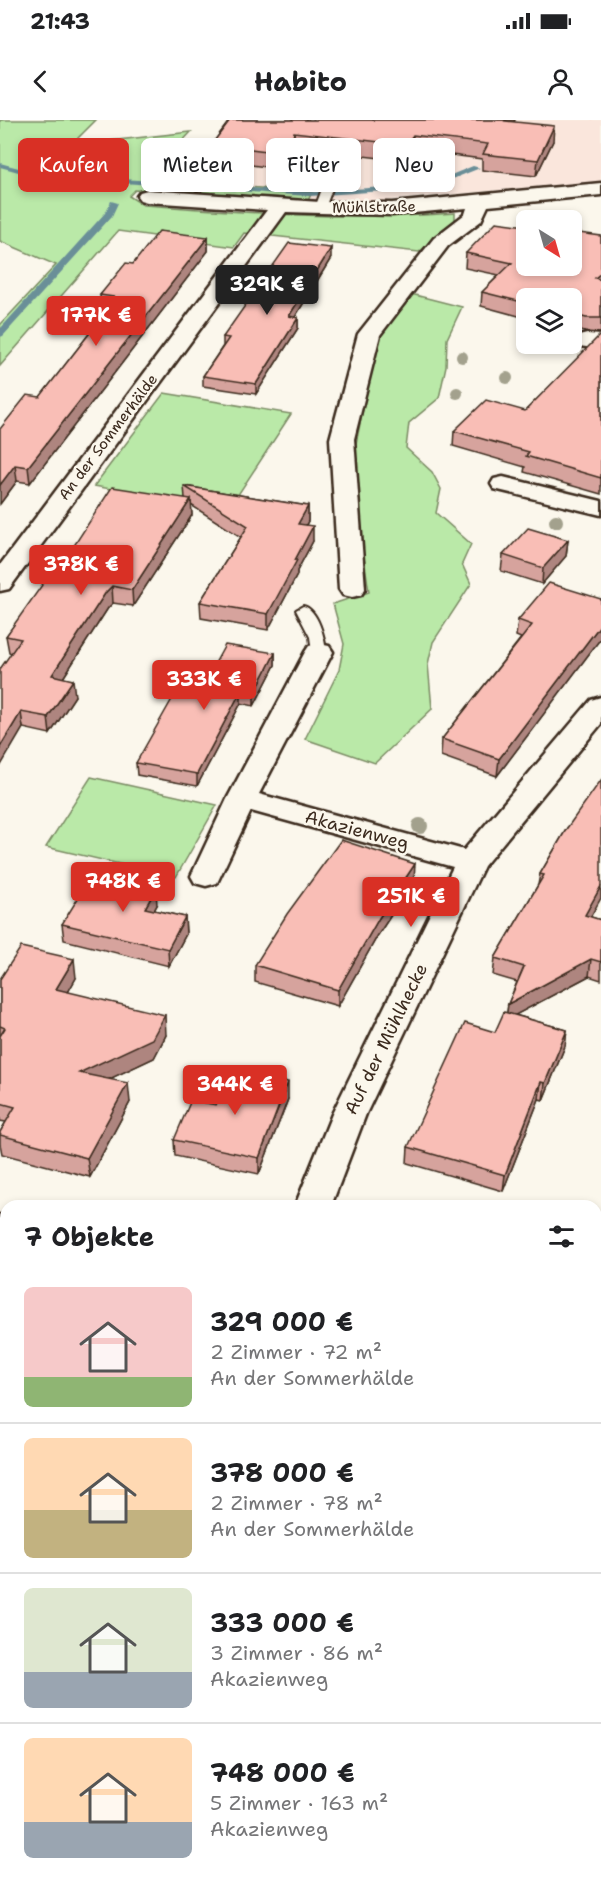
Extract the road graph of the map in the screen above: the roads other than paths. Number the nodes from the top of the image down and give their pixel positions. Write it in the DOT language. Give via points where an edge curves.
graph roads {
  1 [pos="601,189"];
  2 [pos="147,196"];
  3 [pos="479,201"];
  4 [pos="281,205"];
  5 [pos="503,484"];
  6 [pos="601,508"];
  7 [pos="0,583"];
  8 [pos="352,589"];
  9 [pos="303,610"];
  10 [pos="319,652"];
  11 [pos="601,706"];
  12 [pos="242,799"];
  13 [pos="471,862"];
  14 [pos="206,876"];
  15 [pos="315,1200"];
  1 -- 3 [label="street, Mühlstraße"];
  2 -- 4 [label="street, Mühlstraße"];
  3 -- 4 [label="street, Mühlstraße" via="392,209 323,199"];
  3 -- 8 [label="street" via="474,217 441,242 369,334 342,439"];
  4 -- 7 [label="street, An der Sommerhälde"];
  5 -- 6 [label="street"];
  9 -- 10 [label="lane" via="318,637"];
  10 -- 12 [label="street"];
  11 -- 13 [label="street, Auf der Mühlhecke"];
  12 -- 13 [label="street, Akazienweg"];
  12 -- 14 [label="street"];
  13 -- 15 [label="street, Auf der Mühlhecke" via="349,1114"];
}
